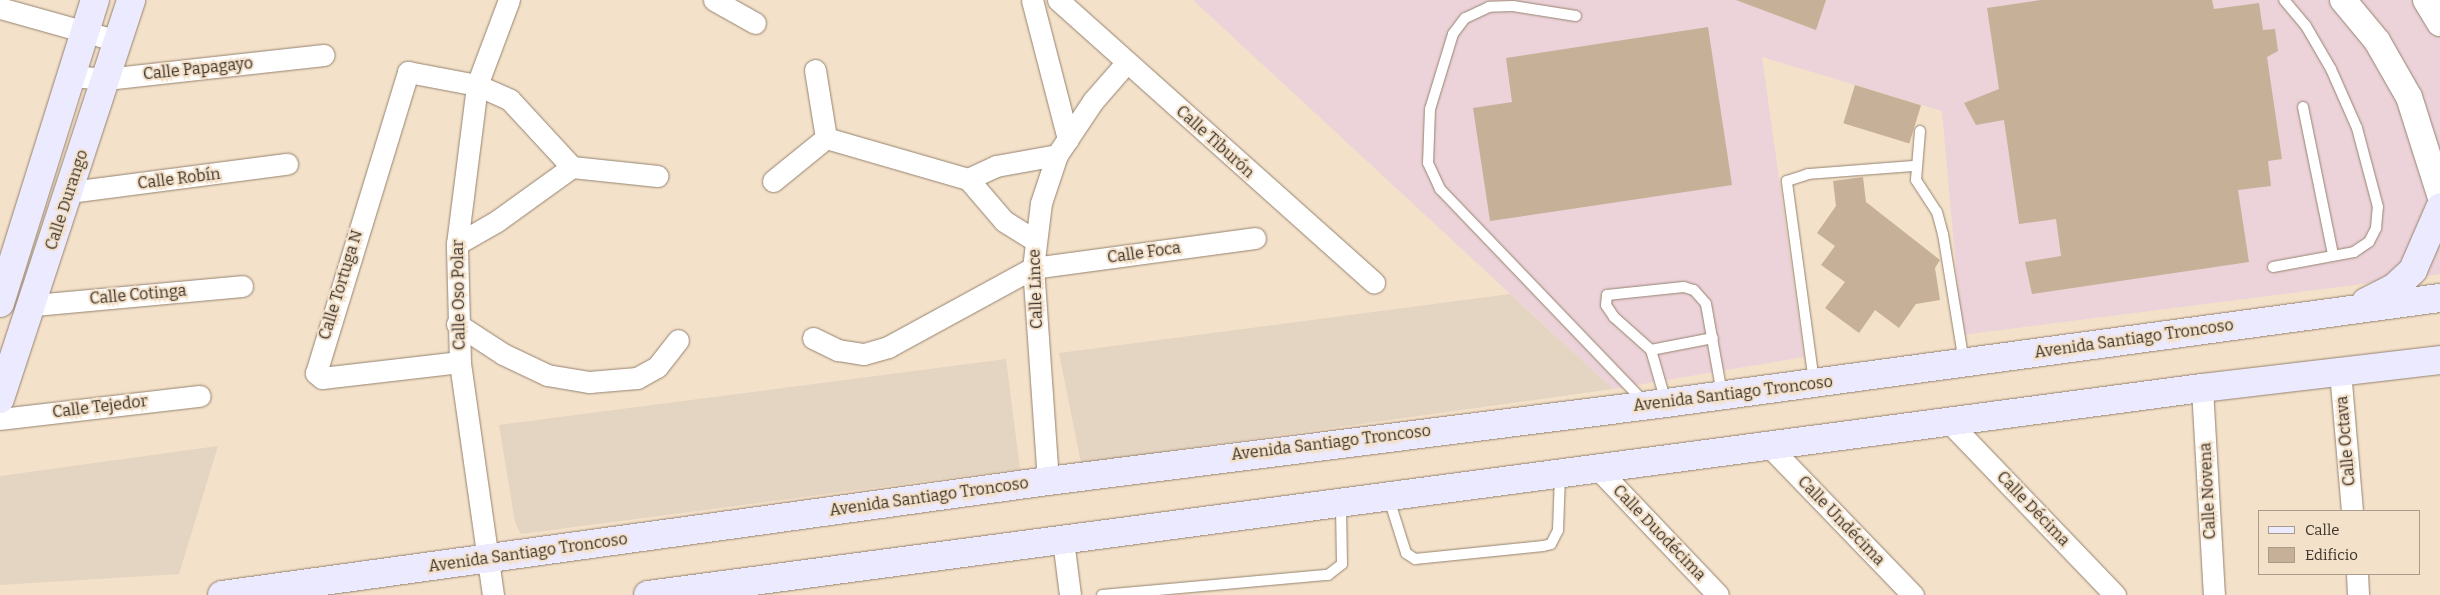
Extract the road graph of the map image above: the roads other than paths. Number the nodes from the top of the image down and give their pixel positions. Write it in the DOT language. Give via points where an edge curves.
graph roads {
  1 [pos="95,0"];
  2 [pos="131,0"];
  3 [pos="509,0"];
  4 [pos="714,0"];
  5 [pos="1032,0"];
  6 [pos="1058,0"];
  7 [pos="2284,0"];
  8 [pos="2342,0"];
  9 [pos="2426,0"];
  10 [pos="0,8"];
  11 [pos="1576,16"];
  12 [pos="755,23"];
  13 [pos="2440,23"];
  14 [pos="84,34"];
  15 [pos="118,41"];
  16 [pos="324,55"];
  17 [pos="1126,63"];
  18 [pos="815,70"];
  19 [pos="72,76"];
  20 [pos="106,79"];
  21 [pos="477,85"];
  22 [pos="2303,107"];
  23 [pos="1920,131"];
  24 [pos="826,138"];
  25 [pos="1063,147"];
  26 [pos="287,164"];
  27 [pos="1915,166"];
  28 [pos="572,167"];
  29 [pos="658,176"];
  30 [pos="968,179"];
  31 [pos="773,181"];
  32 [pos="70,192"];
  33 [pos="2439,194"];
  34 [pos="1255,238"];
  35 [pos="1035,240"];
  36 [pos="457,244"];
  37 [pos="2333,255"];
  38 [pos="2273,267"];
  39 [pos="1033,268"];
  40 [pos="1374,283"];
  41 [pos="242,286"];
  42 [pos="2440,298"];
  43 [pos="0,303"];
  44 [pos="34,305"];
  45 [pos="2352,309"];
  46 [pos="457,324"];
  47 [pos="813,338"];
  48 [pos="1713,338"];
  49 [pos="678,340"];
  50 [pos="1651,350"];
  51 [pos="2440,360"];
  52 [pos="460,362"];
  53 [pos="1964,363"];
  54 [pos="2340,371"];
  55 [pos="1814,383"];
  56 [pos="2202,388"];
  57 [pos="1722,394"];
  58 [pos="200,396"];
  59 [pos="0,399"];
  60 [pos="1657,404"];
  61 [pos="0,419"];
  62 [pos="1951,424"];
  63 [pos="1770,447"];
  64 [pos="1600,471"];
  65 [pos="1560,476"];
  66 [pos="1048,481"];
  67 [pos="1389,499"];
  68 [pos="1341,504"];
  69 [pos="2352,510"];
  70 [pos="1063,540"];
  71 [pos="488,558"];
  72 [pos="2357,575"];
  73 [pos="222,595"];
  74 [pos="493,595"];
  75 [pos="648,595"];
  76 [pos="1070,595"];
  77 [pos="1102,595"];
  78 [pos="1718,595"];
  79 [pos="1913,595"];
  80 [pos="2116,595"];
  81 [pos="2214,595"];
  82 [pos="2358,595"];
  1 -- 14 [label="main road, Calle Durango"];
  2 -- 15 [label="main road, Calle Durango"];
  3 -- 21 [label="street, Calle Oso Polar"];
  4 -- 12 [label="street"];
  5 -- 25 [label="street"];
  6 -- 17 [label="street, Calle Tiburón"];
  7 -- 37 [label="lane" via="2306,26 2331,69 2357,128 2378,207 2376,228 2369,242 2354,252"];
  8 -- 33 [label="street" via="2377,41 2408,97"];
  9 -- 13 [label="street"];
  10 -- 14 [label="street"];
  11 -- 60 [label="lane" via="1514,6 1489,7 1466,18 1453,34 1430,109 1428,163 1440,190"];
  14 -- 15 [label="street"];
  14 -- 19 [label="main road, Calle Durango"];
  15 -- 20 [label="main road, Calle Durango"];
  16 -- 20 [label="street, Calle Papagayo"];
  17 -- 25 [label="street, Calle Lince"];
  17 -- 40 [label="street, Calle Tiburón"];
  18 -- 24 [label="street"];
  19 -- 20 [label="street, Calle Papagayo"];
  19 -- 43 [label="main road, Calle Durango"];
  20 -- 32 [label="main road, Calle Durango"];
  21 -- 28 [label="street" via="510,100 530,117"];
  21 -- 36 [label="street, Calle Oso Polar"];
  21 -- 52 [label="street, Calle Tortuga N" via="424,72 408,72 404,77 316,373 322,378"];
  22 -- 37 [label="lane"];
  23 -- 27 [label="lane"];
  24 -- 30 [label="street"];
  24 -- 31 [label="street"];
  25 -- 30 [label="street" via="996,166"];
  25 -- 35 [label="street, Calle Lince" via="1041,203"];
  26 -- 32 [label="street, Calle Robín"];
  27 -- 53 [label="lane" via="1919,190 1937,212 1943,234"];
  27 -- 55 [label="lane" via="1808,174 1787,181"];
  28 -- 29 [label="street"];
  28 -- 36 [label="street" via="497,222"];
  30 -- 35 [label="street" via="1004,221"];
  32 -- 44 [label="main road, Calle Durango"];
  33 -- 45 [label="main road" via="2413,270 2394,288"];
  34 -- 39 [label="street, Calle Foca"];
  35 -- 39 [label="street, Calle Lince"];
  36 -- 46 [label="street, Calle Oso Polar"];
  37 -- 38 [label="lane"];
  39 -- 47 [label="street" via="880,349 864,354 838,350"];
  39 -- 66 [label="street, Calle Lince"];
  41 -- 44 [label="street, Calle Cotinga"];
  42 -- 45 [label="main road, Avenida Santiago Troncoso"];
  44 -- 59 [label="main road, Calle Durango"];
  45 -- 53 [label="main road, Avenida Santiago Troncoso"];
  46 -- 49 [label="street" via="503,354 547,375 589,382 637,378 657,367"];
  46 -- 52 [label="street, Calle Oso Polar"];
  48 -- 50 [label="lane"];
  48 -- 50 [label="lane" via="1706,304 1694,290 1684,287 1607,296 1614,317"];
  48 -- 57 [label="lane"];
  50 -- 60 [label="lane"];
  51 -- 54 [label="main road"];
  52 -- 71 [label="street, Calle Oso Polar"];
  53 -- 55 [label="main road, Avenida Santiago Troncoso"];
  54 -- 56 [label="main road"];
  54 -- 69 [label="street, Calle Octava"];
  55 -- 57 [label="main road, Avenida Santiago Troncoso"];
  56 -- 62 [label="main road"];
  56 -- 81 [label="street, Calle Novena"];
  57 -- 60 [label="main road, Avenida Santiago Troncoso"];
  58 -- 61 [label="street, Calle Tejedor"];
  60 -- 66 [label="main road, Avenida Santiago Troncoso"];
  62 -- 63 [label="main road"];
  62 -- 80 [label="street, Calle Décima"];
  63 -- 64 [label="main road"];
  63 -- 79 [label="street, Calle Undécima"];
  64 -- 65 [label="main road"];
  64 -- 78 [label="street, Calle Duodécima"];
  65 -- 67 [label="main road"];
  65 -- 67 [label="lane" via="1558,530 1551,544 1543,546 1415,560 1406,553"];
  66 -- 71 [label="main road, Avenida Santiago Troncoso"];
  67 -- 68 [label="main road"];
  68 -- 70 [label="main road"];
  68 -- 77 [label="lane" via="1342,564 1328,575"];
  70 -- 75 [label="main road"];
  70 -- 76 [label="street"];
  71 -- 73 [label="main road, Avenida Santiago Troncoso"];
  71 -- 74 [label="street, Calle Oso Polar"];
  72 -- 82 [label="street"];
}
